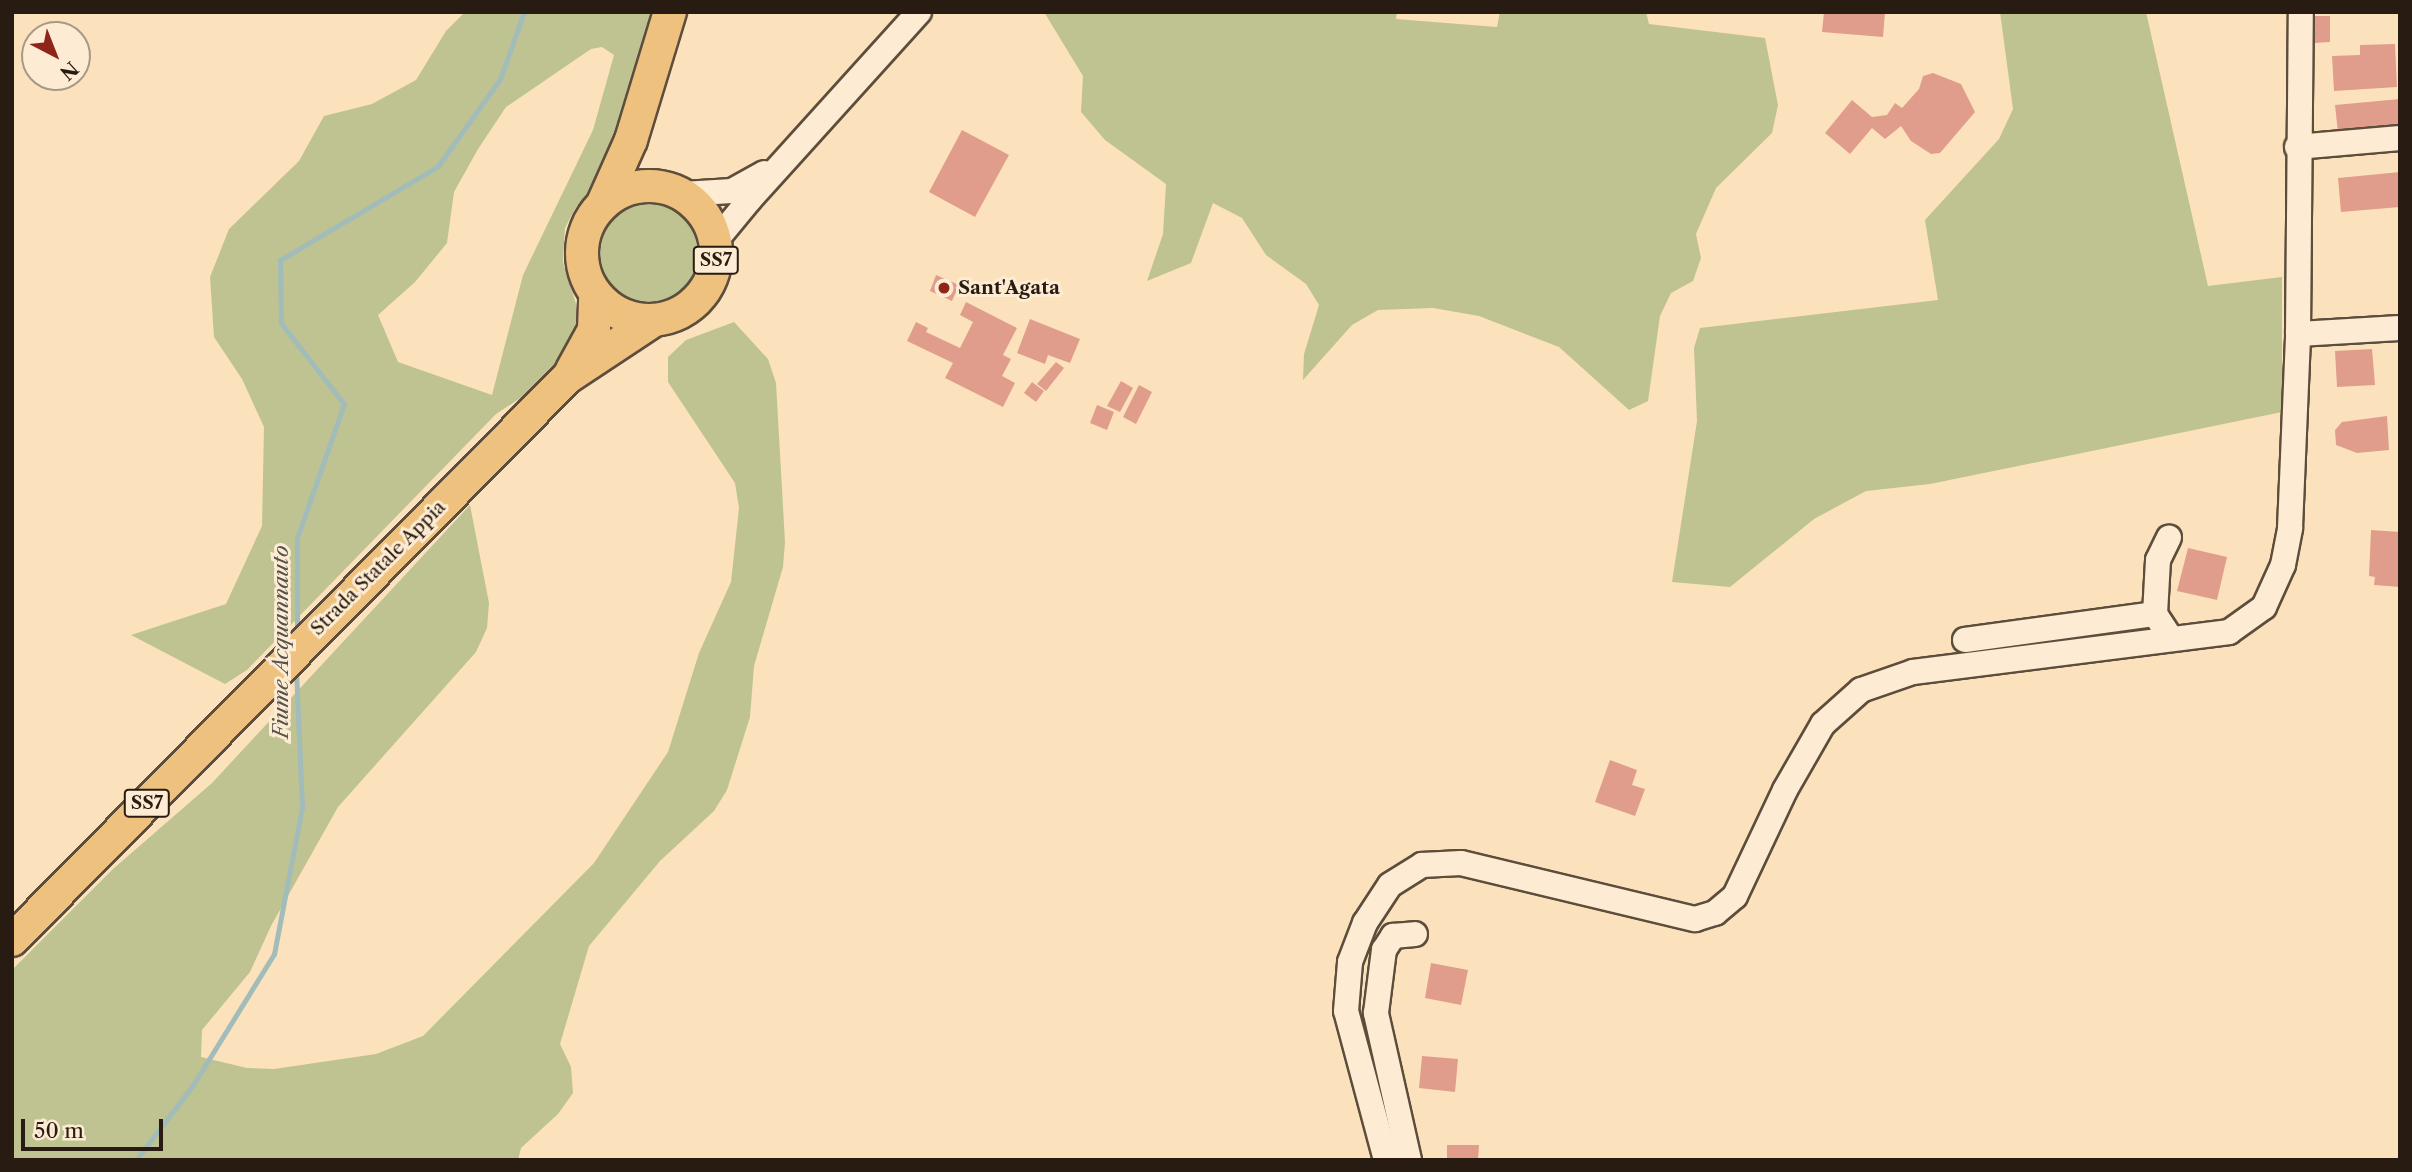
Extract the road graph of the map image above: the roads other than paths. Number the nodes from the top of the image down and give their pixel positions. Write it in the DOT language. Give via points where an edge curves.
graph roads {
  1 [pos="670,12"];
  2 [pos="919,12"];
  3 [pos="2301,12"];
  4 [pos="648,92"];
  5 [pos="2400,138"];
  6 [pos="2297,147"];
  7 [pos="782,162"];
  8 [pos="676,191"];
  9 [pos="603,203"];
  10 [pos="717,248"];
  11 [pos="595,295"];
  12 [pos="653,320"];
  13 [pos="2400,328"];
  14 [pos="2298,334"];
  15 [pos="568,377"];
  16 [pos="2169,537"];
  17 [pos="2155,614"];
  18 [pos="2170,637"];
  19 [pos="1965,640"];
  20 [pos="1415,934"];
  21 [pos="12,940"];
  22 [pos="1385,1160"];
  23 [pos="1409,1160"];
  1 -- 4 [label="main road, SS7"];
  2 -- 7 [label="street, Strada Statale Appia / SS7"];
  3 -- 6 [label="street"];
  4 -- 8 [label="main road, SS7" via="647,157"];
  4 -- 9 [label="main road, SS7" via="622,166"];
  5 -- 6 [label="street"];
  6 -- 14 [label="street"];
  7 -- 8 [label="street, Strada Statale Appia / SS7" via="732,191"];
  7 -- 10 [label="street, Strada Statale Appia / SS7" via="718,238"];
  8 -- 9 [label="main road, Strada Statale Appia / SS7" via="646,185 623,190"];
  8 -- 10 [label="main road, Strada Statale Appia / SS7" via="707,216"];
  9 -- 11 [label="main road, Strada Statale Appia / SS7" via="583,237 583,267"];
  10 -- 12 [label="main road, Strada Statale Appia / SS7" via="710,283 700,298 686,309"];
  11 -- 12 [label="main road, Strada Statale Appia / SS7" via="621,315"];
  11 -- 15 [label="main road, Strada Statale Appia / SS7" via="594,330"];
  12 -- 15 [label="main road, Strada Statale Appia / SS7"];
  13 -- 14 [label="street"];
  14 -- 18 [label="street" via="2290,528 2274,591 2264,607 2229,632"];
  15 -- 21 [label="main road, Strada Statale Appia / SS7"];
  16 -- 17 [label="street" via="2158,560"];
  17 -- 18 [label="street"];
  17 -- 19 [label="street"];
  18 -- 22 [label="street" via="1913,673 1861,690 1823,724 1785,790 1735,896 1715,913 1695,919 1461,863 1422,865 1390,886 1365,923 1350,962 1346,1011"];
  20 -- 23 [label="street" via="1393,936 1384,950 1376,1013"];
}
